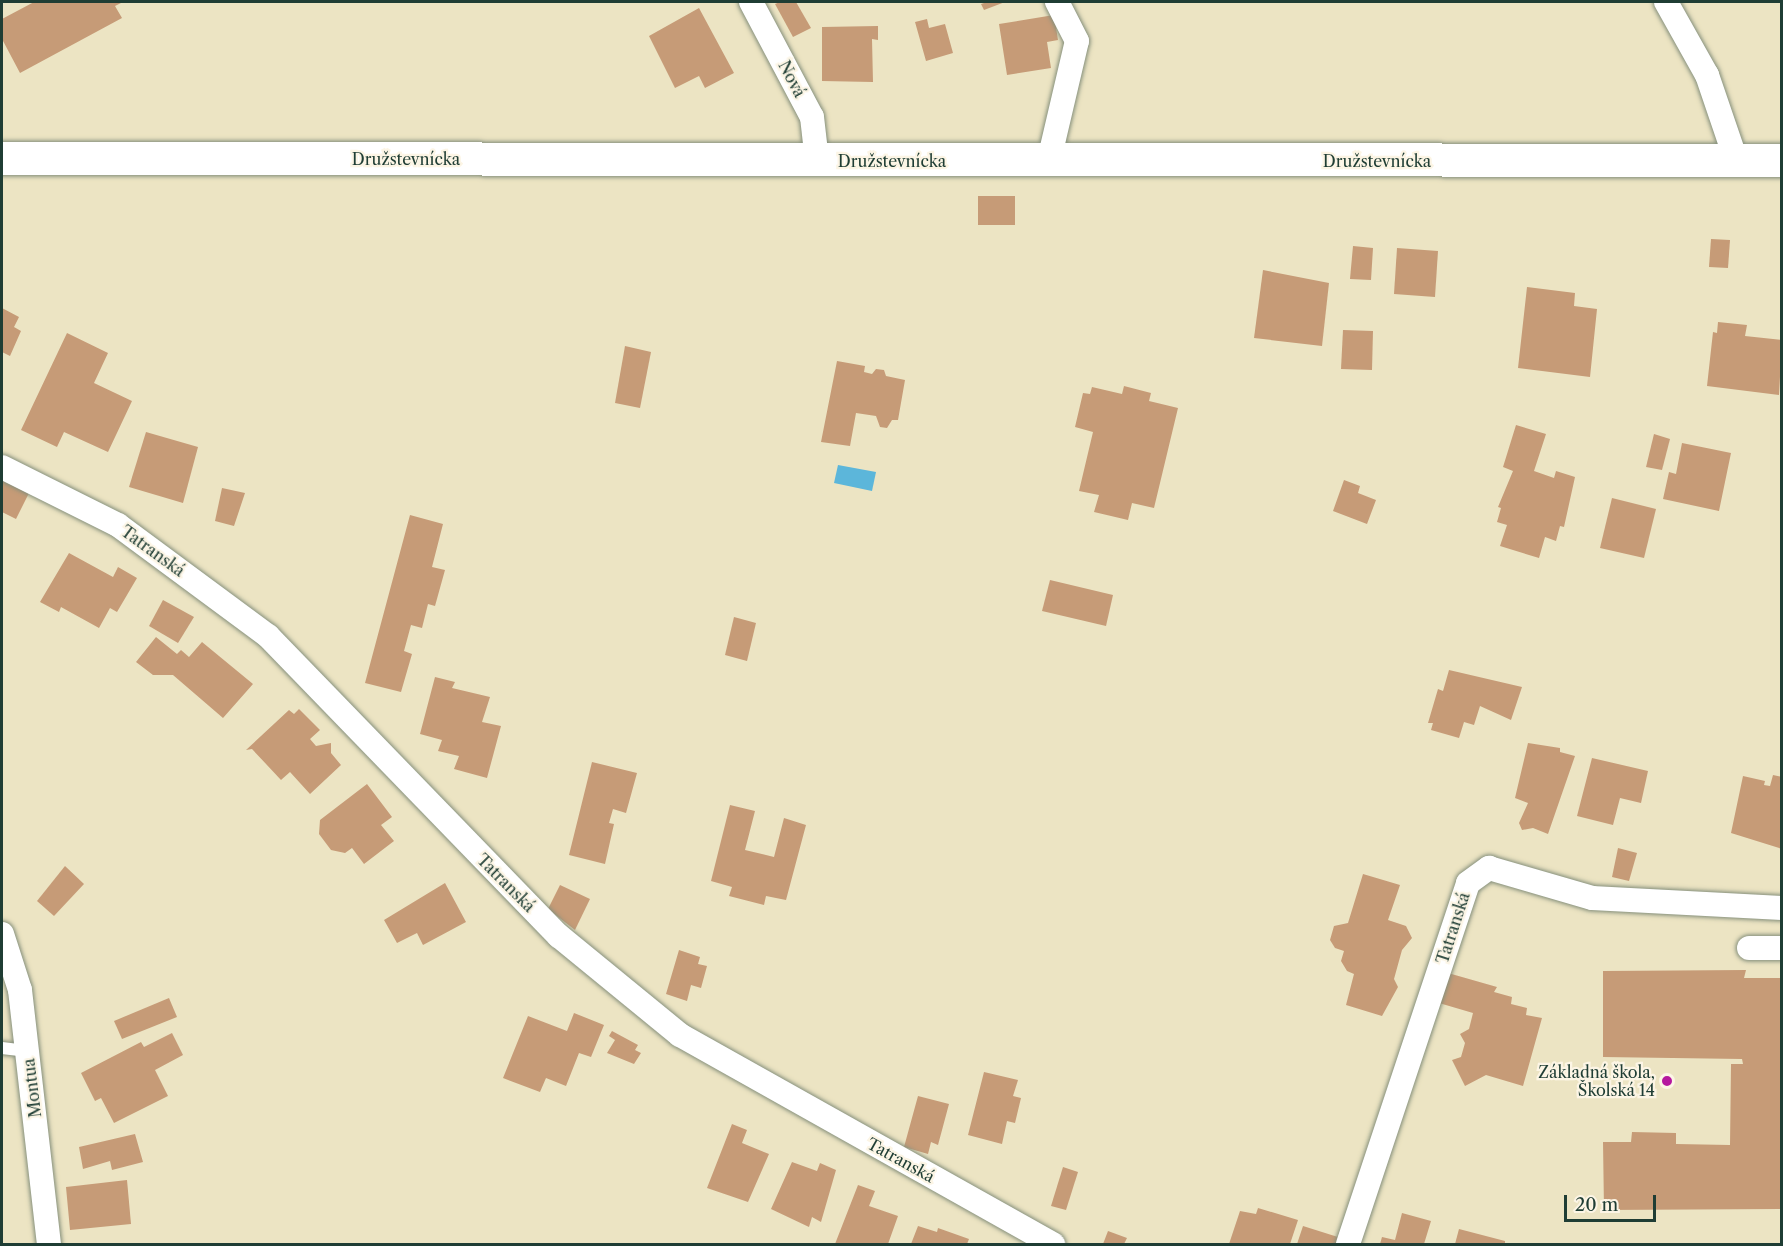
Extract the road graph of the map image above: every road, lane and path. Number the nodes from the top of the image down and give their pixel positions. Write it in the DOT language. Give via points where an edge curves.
graph roads {
  1 [pos="751,2"];
  2 [pos="1058,2"];
  3 [pos="1666,2"];
  4 [pos="2,158"];
  5 [pos="1049,160"];
  6 [pos="1736,160"];
  7 [pos="1782,160"];
  8 [pos="817,161"];
  9 [pos="2,467"];
  10 [pos="1782,908"];
  11 [pos="2,934"];
  12 [pos="1749,948"];
  13 [pos="1782,948"];
  14 [pos="2,1048"];
  15 [pos="28,1051"];
  16 [pos="49,1245"];
  17 [pos="1053,1245"];
  18 [pos="1348,1245"];
  1 -- 8 [label="street, Nová" via="812,117"];
  2 -- 5 [label="street" via="1077,41"];
  3 -- 6 [label="street" via="1707,75"];
  4 -- 8 [label="main road, Družstevnícka"];
  5 -- 6 [label="main road, Družstevnícka"];
  5 -- 8 [label="main road, Družstevnícka"];
  6 -- 7 [label="main road, Družstevnícka"];
  9 -- 17 [label="street, Tatranská" via="118,525 268,636 559,936 680,1035"];
  10 -- 18 [label="street, Tatranská" via="1592,898 1489,868 1468,883"];
  11 -- 15 [label="street, Montua" via="20,990"];
  12 -- 13 [label="street"];
  14 -- 15 [label="lane"];
  15 -- 16 [label="street, Montua"];
}
